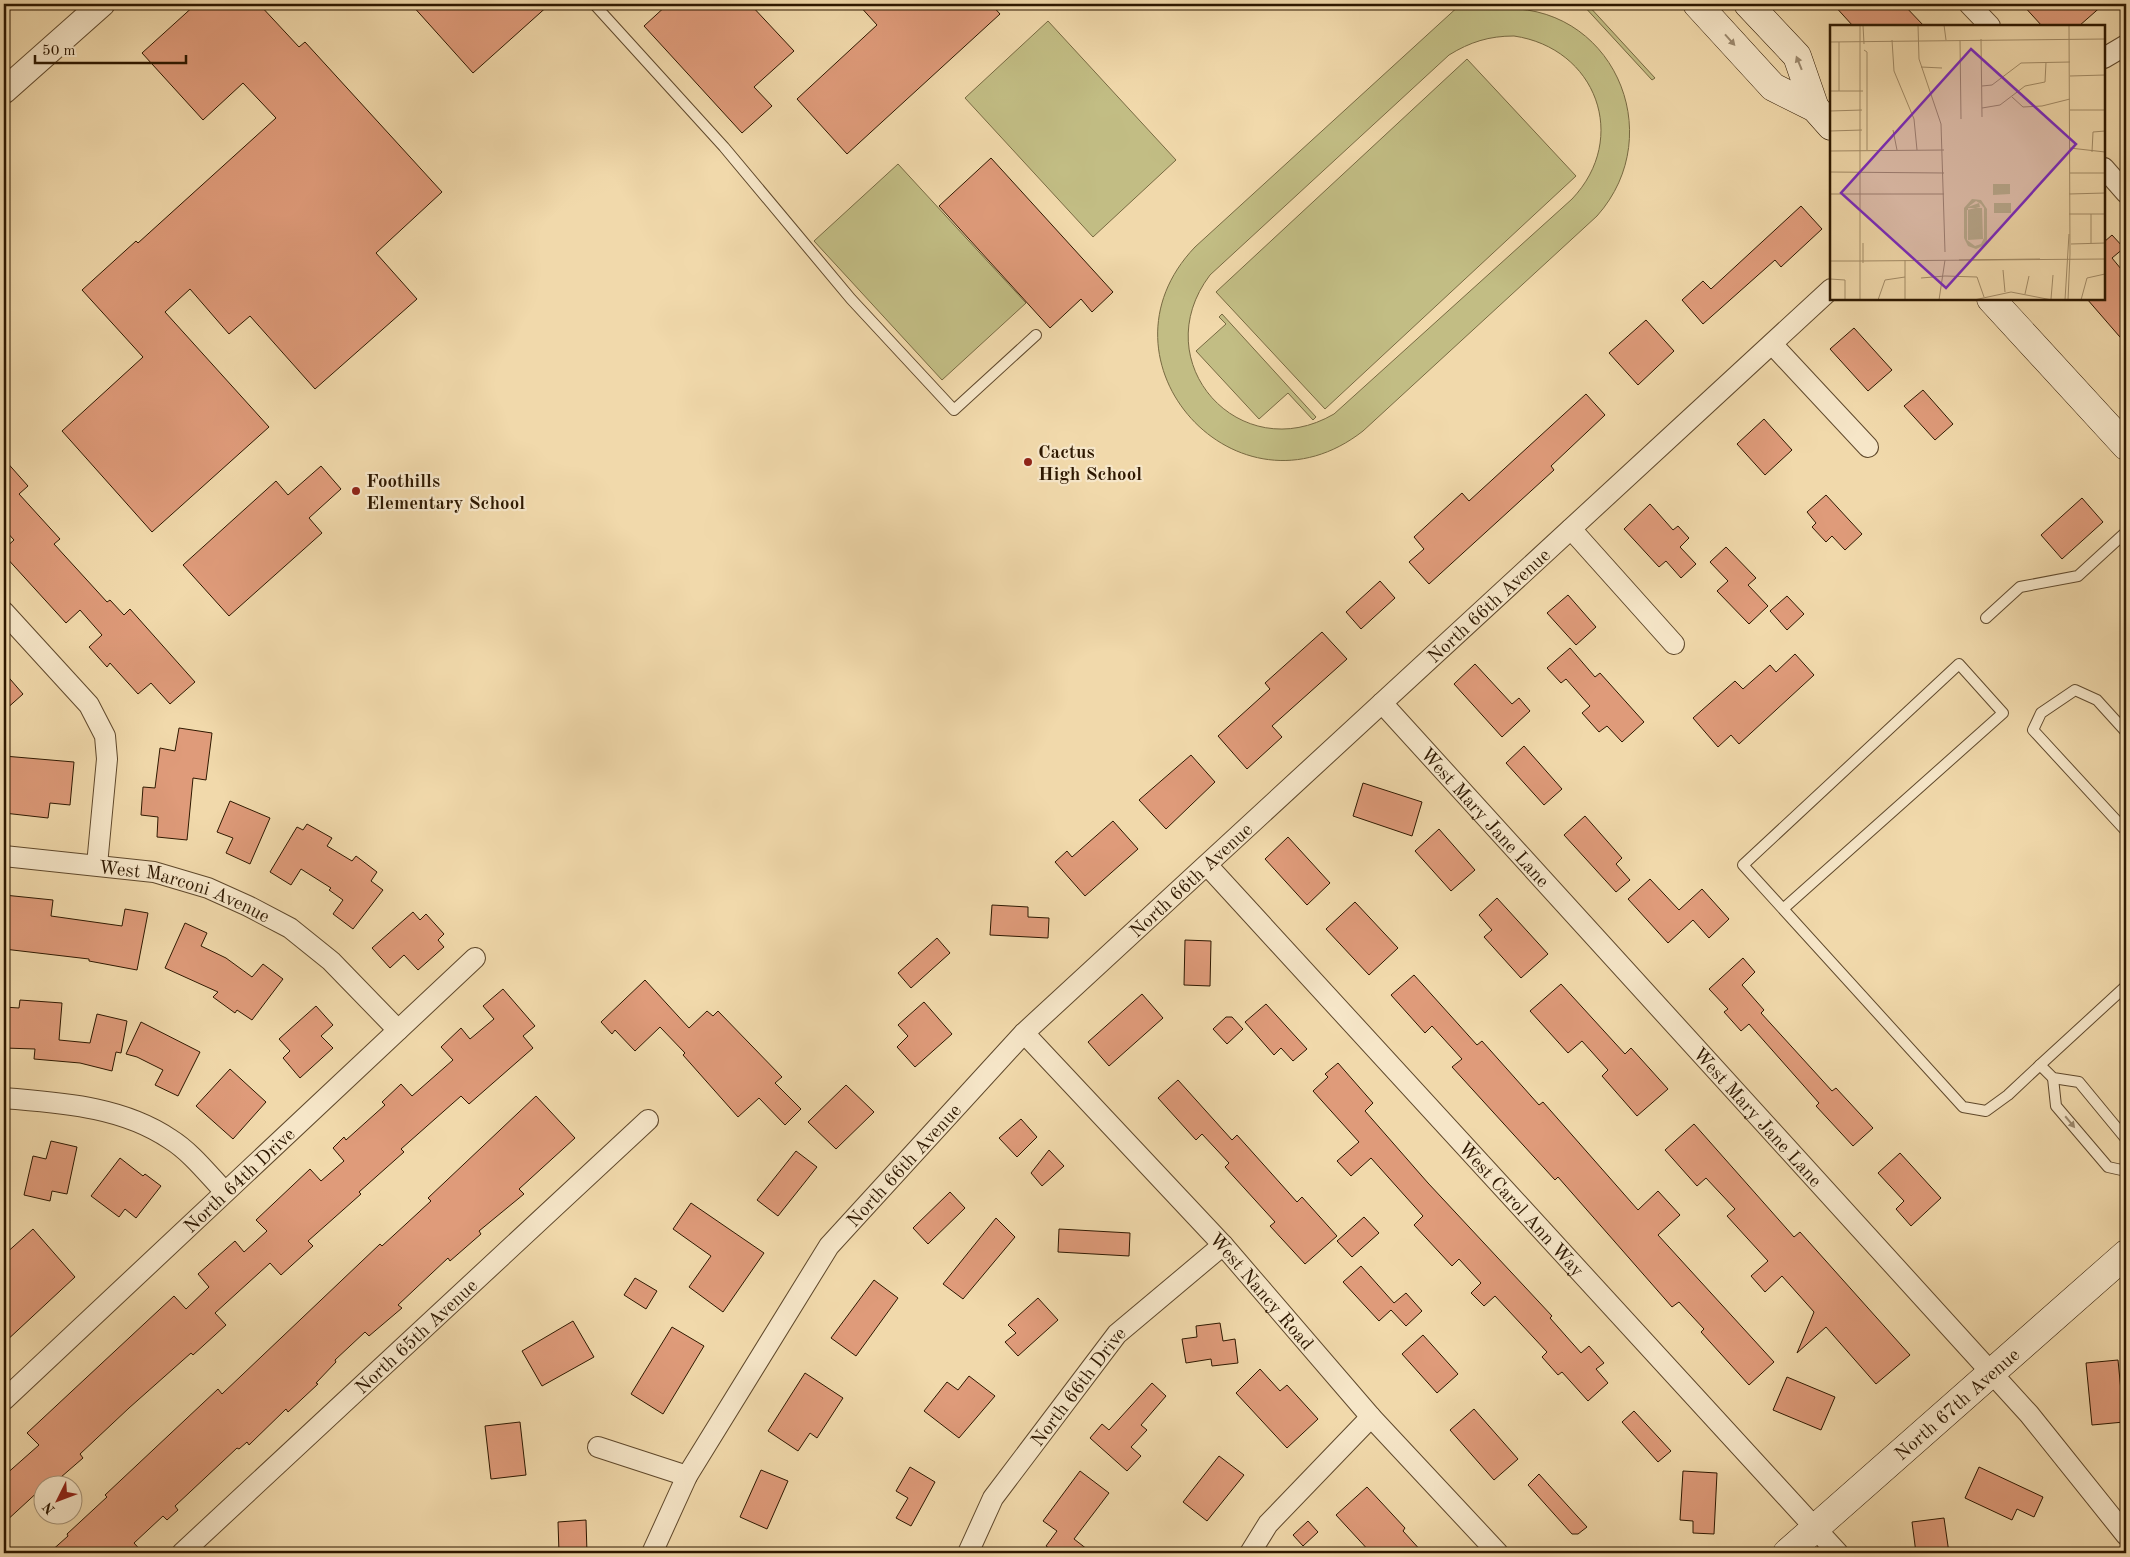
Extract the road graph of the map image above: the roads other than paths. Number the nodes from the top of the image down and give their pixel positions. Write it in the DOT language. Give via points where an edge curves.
graph roads {
  1 [pos="594,4"];
  2 [pos="1698,4"];
  3 [pos="1748,4"];
  4 [pos="1969,4"];
  5 [pos="89,8"];
  6 [pos="1989,25"];
  7 [pos="2126,45"];
  8 [pos="2105,57"];
  9 [pos="4,91"];
  10 [pos="1823,117"];
  11 [pos="2105,169"];
  12 [pos="2126,194"];
  13 [pos="1830,290"];
  14 [pos="1991,300"];
  15 [pos="1036,335"];
  16 [pos="1772,344"];
  17 [pos="2126,446"];
  18 [pos="1868,447"];
  19 [pos="1571,529"];
  20 [pos="2126,532"];
  21 [pos="4,612"];
  22 [pos="1986,618"];
  23 [pos="1674,644"];
  24 [pos="1382,703"];
  25 [pos="2126,732"];
  26 [pos="2126,832"];
  27 [pos="4,856"];
  28 [pos="98,865"];
  29 [pos="1207,865"];
  30 [pos="1783,909"];
  31 [pos="475,958"];
  32 [pos="2126,986"];
  33 [pos="398,1030"];
  34 [pos="1024,1033"];
  35 [pos="2040,1065"];
  36 [pos="2053,1078"];
  37 [pos="4,1098"];
  38 [pos="648,1120"];
  39 [pos="2126,1139"];
  40 [pos="2126,1171"];
  41 [pos="225,1192"];
  42 [pos="1223,1245"];
  43 [pos="2126,1254"];
  44 [pos="1991,1373"];
  45 [pos="4,1400"];
  46 [pos="1371,1417"];
  47 [pos="598,1447"];
  48 [pos="687,1476"];
  49 [pos="1816,1528"];
  50 [pos="2126,1535"];
  51 [pos="182,1553"];
  52 [pos="652,1553"];
  53 [pos="968,1553"];
  54 [pos="1250,1553"];
  55 [pos="1498,1553"];
  56 [pos="1787,1553"];
  57 [pos="1838,1553"];
  1 -- 15 [label="lane" via="724,147 852,299 954,410"];
  2 -- 10 [label="main road, one-way" via="1773,87"];
  10 -- 3 [label="main road, one-way" via="1798,56"];
  4 -- 6 [label="street"];
  5 -- 9 [label="street"];
  7 -- 8 [label="street"];
  11 -- 12 [label="street"];
  13 -- 16 [label="street, North 66th Avenue"];
  14 -- 17 [label="main road"];
  16 -- 18 [label="street"];
  16 -- 19 [label="street, North 66th Avenue"];
  19 -- 23 [label="street"];
  19 -- 24 [label="street, North 66th Avenue"];
  20 -- 22 [label="lane" via="2078,576 2020,587"];
  21 -- 28 [label="street, West Marconi Avenue" via="88,705 105,736 107,759"];
  24 -- 29 [label="street, North 66th Avenue"];
  24 -- 44 [label="street, West Mary Jane Lane"];
  25 -- 26 [label="lane" via="2097,700 2075,690 2041,713 2033,730"];
  27 -- 28 [label="street"];
  28 -- 33 [label="street, West Marconi Avenue" via="154,872 208,888 290,928 331,961"];
  29 -- 34 [label="street, North 66th Avenue"];
  29 -- 49 [label="street, West Carol Ann Way"];
  30 -- 30 [label="lane" via="1743,865 1959,664 2003,713"];
  30 -- 35 [label="lane" via="1964,1107 1986,1111"];
  31 -- 33 [label="street, North 64th Drive"];
  32 -- 35 [label="lane"];
  33 -- 41 [label="street, North 64th Drive"];
  34 -- 42 [label="street, West Nancy Road"];
  34 -- 48 [label="street, North 66th Avenue" via="829,1246"];
  35 -- 36 [label="lane"];
  36 -- 39 [label="lane" via="2079,1082"];
  36 -- 40 [label="lane, one-way" via="2056,1106 2108,1167"];
  37 -- 41 [label="street" via="66,1104 114,1113 140,1122 171,1139"];
  38 -- 51 [label="street, North 65th Avenue"];
  41 -- 45 [label="street, North 64th Drive"];
  42 -- 46 [label="street, West Nancy Road"];
  42 -- 53 [label="street, North 66th Drive" via="1118,1334 993,1498"];
  43 -- 44 [label="main road, North 67th Avenue"];
  44 -- 49 [label="main road, North 67th Avenue"];
  44 -- 50 [label="street, West Mary Jane Lane" via="2029,1414"];
  46 -- 54 [label="street" via="1268,1524"];
  46 -- 55 [label="street, West Nancy Road"];
  47 -- 48 [label="street"];
  48 -- 52 [label="street, North 66th Avenue"];
  49 -- 56 [label="main road, North 67th Avenue"];
  49 -- 57 [label="street, West Carol Ann Way"];
}
